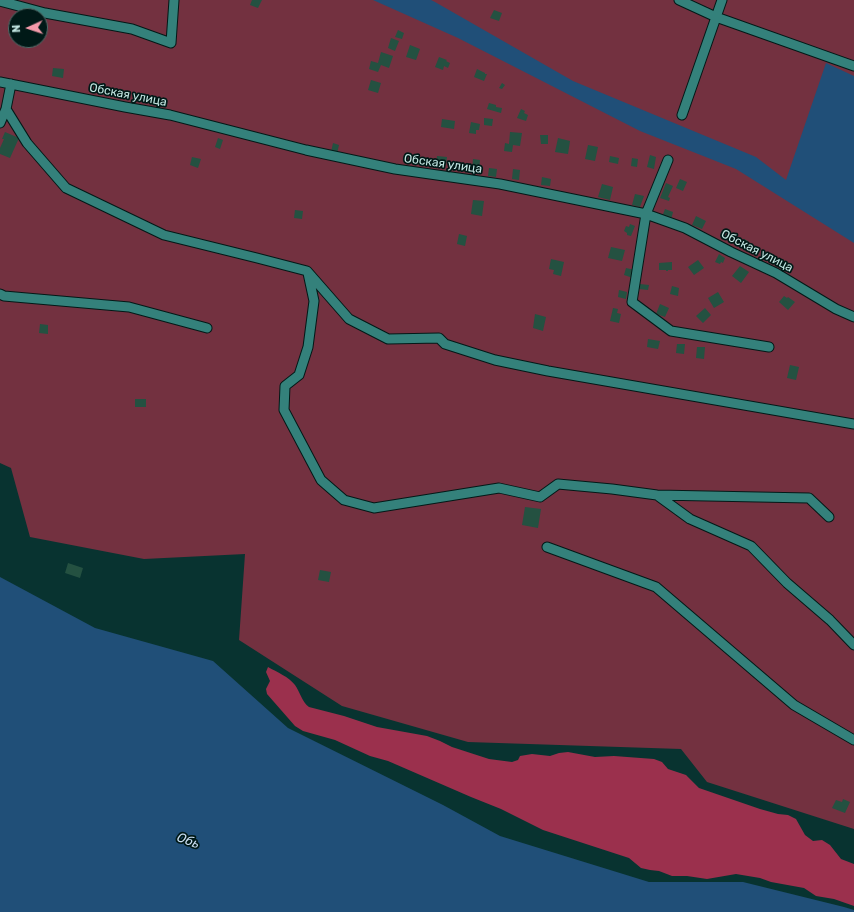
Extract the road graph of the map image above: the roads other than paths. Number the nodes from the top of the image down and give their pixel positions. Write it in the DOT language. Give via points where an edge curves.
graph roads {
  1 [pos="174,0"];
  2 [pos="678,0"];
  3 [pos="722,0"];
  4 [pos="0,1"];
  5 [pos="716,17"];
  6 [pos="854,66"];
  7 [pos="0,82"];
  8 [pos="11,84"];
  9 [pos="6,109"];
  10 [pos="682,115"];
  11 [pos="0,123"];
  12 [pos="668,160"];
  13 [pos="646,214"];
  14 [pos="307,271"];
  15 [pos="0,294"];
  16 [pos="854,317"];
  17 [pos="207,328"];
  18 [pos="770,347"];
  19 [pos="854,424"];
  20 [pos="657,495"];
  21 [pos="829,517"];
  22 [pos="547,547"];
  23 [pos="854,645"];
  24 [pos="854,740"];
  1 -- 4 [label="street" via="171,43 132,30 45,13"];
  2 -- 5 [label="street"];
  3 -- 5 [label="street"];
  5 -- 6 [label="street"];
  5 -- 10 [label="street"];
  7 -- 8 [label="street, Обская улица"];
  8 -- 9 [label="street"];
  8 -- 13 [label="street, Обская улица" via="170,115 306,150 395,169 500,184"];
  9 -- 11 [label="street"];
  9 -- 14 [label="street" via="27,143 66,188 164,235"];
  12 -- 13 [label="street"];
  13 -- 16 [label="street, Обская улица" via="685,228 776,273"];
  13 -- 18 [label="street" via="632,302 671,331"];
  14 -- 19 [label="street" via="349,319 388,339 439,338 445,344 494,360"];
  14 -- 20 [label="street" via="314,301 308,347 299,374 285,386 284,410 321,480 344,500 374,508 499,488 540,497 558,484"];
  15 -- 17 [label="street" via="129,307"];
  20 -- 21 [label="street" via="809,498"];
  20 -- 23 [label="street" via="690,519 751,546"];
  22 -- 24 [label="street" via="656,587 794,705"];
}
